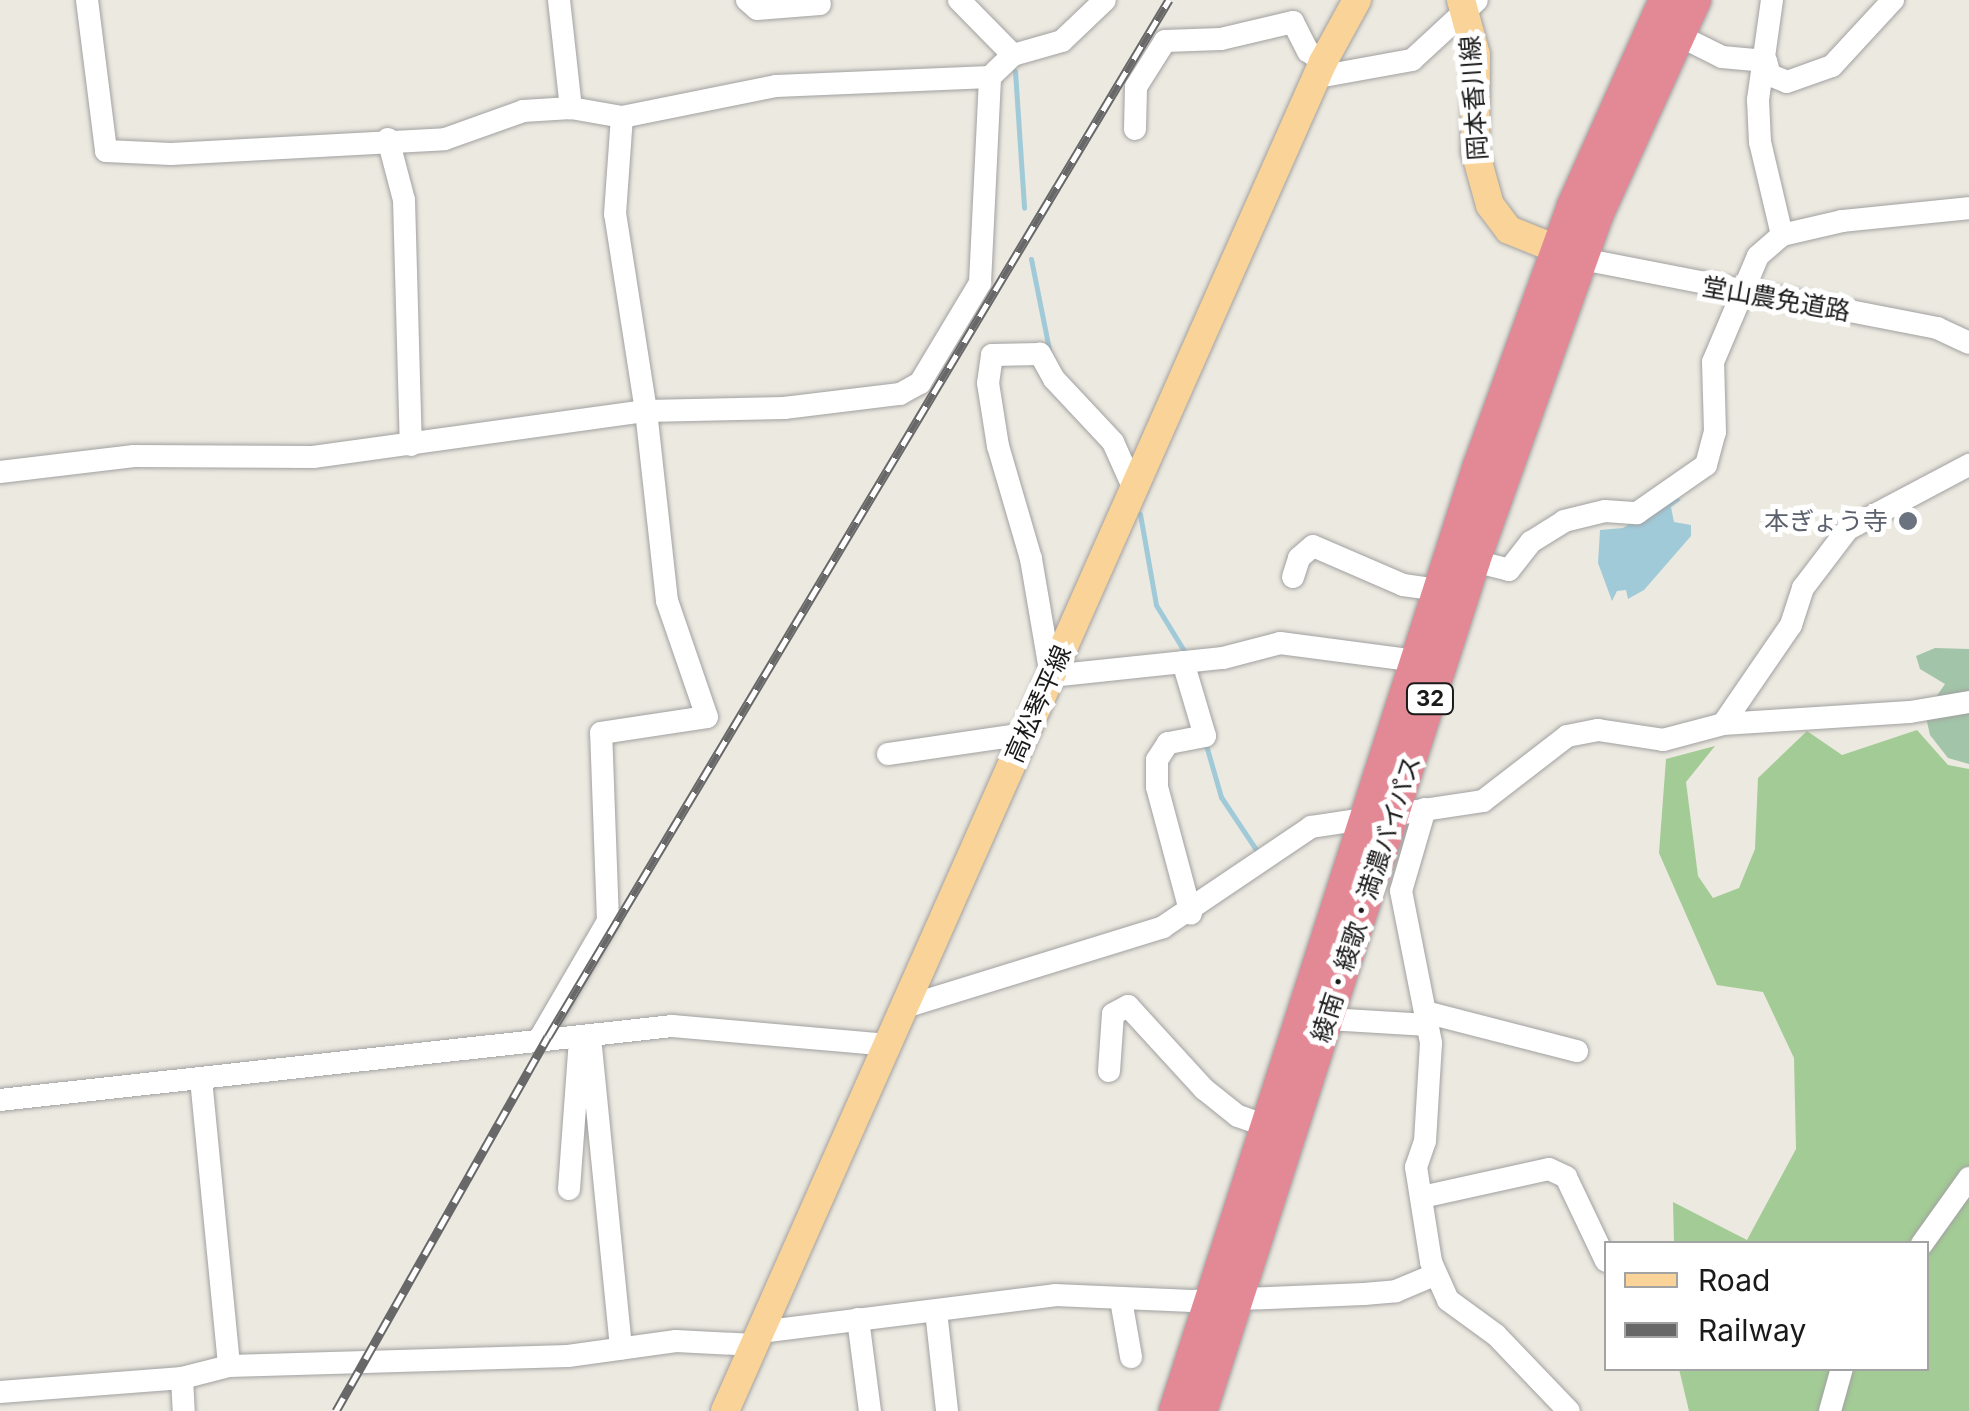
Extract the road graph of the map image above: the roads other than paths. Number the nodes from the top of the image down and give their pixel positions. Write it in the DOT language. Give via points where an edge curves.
graph roads {
  1 [pos="88,0"];
  2 [pos="559,0"];
  3 [pos="747,0"];
  4 [pos="959,0"];
  5 [pos="1105,0"];
  6 [pos="1357,0"];
  7 [pos="1665,0"];
  8 [pos="1695,0"];
  9 [pos="1772,0"];
  10 [pos="1893,0"];
  11 [pos="820,4"];
  12 [pos="1468,4"];
  13 [pos="1678,35"];
  14 [pos="1013,55"];
  15 [pos="1766,61"];
  16 [pos="1320,70"];
  17 [pos="990,76"];
  18 [pos="571,108"];
  19 [pos="622,118"];
  20 [pos="1135,129"];
  21 [pos="388,139"];
  22 [pos="1969,208"];
  23 [pos="1782,235"];
  24 [pos="1570,254"];
  25 [pos="1739,292"];
  26 [pos="1969,343"];
  27 [pos="646,411"];
  28 [pos="411,445"];
  29 [pos="1969,465"];
  30 [pos="0,472"];
  31 [pos="1134,489"];
  32 [pos="1474,561"];
  33 [pos="1293,577"];
  34 [pos="1438,590"];
  35 [pos="1416,661"];
  36 [pos="1184,662"];
  37 [pos="1051,676"];
  38 [pos="1969,702"];
  39 [pos="1723,724"];
  40 [pos="1025,734"];
  41 [pos="888,754"];
  42 [pos="1395,813"];
  43 [pos="1192,914"];
  44 [pos="904,1007"];
  45 [pos="1426,1018"];
  46 [pos="1328,1019"];
  47 [pos="586,1037"];
  48 [pos="540,1038"];
  49 [pos="888,1046"];
  50 [pos="1578,1051"];
  51 [pos="1108,1071"];
  52 [pos="201,1079"];
  53 [pos="0,1100"];
  54 [pos="1267,1126"];
  55 [pos="1969,1178"];
  56 [pos="568,1189"];
  57 [pos="1422,1197"];
  58 [pos="1924,1241"];
  59 [pos="1604,1257"];
  60 [pos="1434,1276"];
  61 [pos="1225,1298"];
  62 [pos="1122,1300"];
  63 [pos="936,1311"];
  64 [pos="858,1318"];
  65 [pos="757,1339"];
  66 [pos="621,1348"];
  67 [pos="1132,1357"];
  68 [pos="229,1366"];
  69 [pos="1841,1371"];
  70 [pos="182,1378"];
  71 [pos="0,1392"];
  72 [pos="184,1411"];
  73 [pos="726,1411"];
  74 [pos="870,1411"];
  75 [pos="947,1411"];
  76 [pos="1175,1411"];
  77 [pos="1202,1411"];
  78 [pos="1569,1411"];
  79 [pos="1830,1411"];
  1 -- 21 [label="street" via="106,152"];
  2 -- 18 [label="street"];
  3 -- 11 [label="street" via="758,8"];
  4 -- 14 [label="street"];
  5 -- 14 [label="street" via="1062,41"];
  6 -- 16 [label="main road, 高松琴平線"];
  7 -- 24 [label="highway, 綾南・綾歌・満濃バイパス / 32"];
  8 -- 13 [label="highway, 綾南・綾歌・満濃バイパス / 32"];
  9 -- 15 [label="street"];
  10 -- 15 [label="street" via="1832,66 1787,82 1770,75"];
  12 -- 16 [label="street" via="1412,60"];
  12 -- 24 [label="main road, 岡本香川線" via="1476,55 1475,151 1490,205 1509,230"];
  13 -- 15 [label="street" via="1722,57"];
  13 -- 24 [label="highway, 綾南・綾歌・満濃バイパス / 32"];
  14 -- 17 [label="street"];
  15 -- 23 [label="street" via="1758,78 1760,142"];
  16 -- 20 [label="street" via="1293,22 1222,39 1164,41 1136,87"];
  16 -- 31 [label="main road, 高松琴平線"];
  17 -- 19 [label="street" via="776,86"];
  17 -- 27 [label="street" via="980,283 920,383 900,394 784,408"];
  18 -- 19 [label="street"];
  18 -- 21 [label="street" via="522,111 445,139"];
  19 -- 27 [label="street" via="615,214"];
  21 -- 28 [label="street" via="404,200"];
  22 -- 23 [label="street"];
  23 -- 25 [label="street" via="1758,256"];
  24 -- 25 [label="street, 堂山農免道路"];
  24 -- 32 [label="highway, 綾南・綾歌・満濃バイパス / 32"];
  24 -- 34 [label="highway, 綾南・綾歌・満濃バイパス / 32"];
  25 -- 26 [label="street, 堂山農免道路" via="1937,328"];
  25 -- 32 [label="street" via="1713,362 1715,432 1706,465 1637,513 1606,510 1564,522 1531,542 1509,570"];
  27 -- 28 [label="street"];
  27 -- 48 [label="street" via="667,601 707,717 601,733 608,921"];
  28 -- 30 [label="street" via="313,457 134,456"];
  29 -- 39 [label="street" via="1848,529 1814,572 1791,626"];
  31 -- 37 [label="main road, 高松琴平線"];
  31 -- 37 [label="street" via="1113,442 1040,354 992,356 988,383 998,446 1031,559"];
  32 -- 34 [label="street"];
  32 -- 42 [label="highway, 綾南・綾歌・満濃バイパス / 32"];
  33 -- 34 [label="street" via="1312,546 1403,584"];
  34 -- 35 [label="highway, 綾南・綾歌・満濃バイパス / 32"];
  35 -- 36 [label="street" via="1308,642"];
  35 -- 42 [label="highway, 綾南・綾歌・満濃バイパス / 32"];
  36 -- 37 [label="street"];
  36 -- 43 [label="street" via="1206,736 1168,743 1157,760 1158,787"];
  37 -- 40 [label="main road, 高松琴平線"];
  38 -- 39 [label="street"];
  39 -- 42 [label="street" via="1663,740 1598,730 1567,736 1483,801"];
  40 -- 41 [label="street"];
  40 -- 44 [label="main road, 高松琴平線"];
  42 -- 43 [label="street" via="1311,828"];
  42 -- 45 [label="street" via="1400,891"];
  42 -- 46 [label="highway, 綾南・綾歌・満濃バイパス / 32"];
  42 -- 54 [label="highway, 綾南・綾歌・満濃バイパス / 32"];
  43 -- 44 [label="street"];
  44 -- 49 [label="main road, 高松琴平線"];
  45 -- 46 [label="street"];
  45 -- 50 [label="street"];
  45 -- 57 [label="street" via="1426,1140 1416,1166"];
  46 -- 61 [label="highway, 綾南・綾歌・満濃バイパス / 32"];
  47 -- 48 [label="street"];
  47 -- 49 [label="street" via="672,1026"];
  47 -- 56 [label="street"];
  47 -- 66 [label="street"];
  48 -- 52 [label="street"];
  49 -- 65 [label="main road, 高松琴平線"];
  51 -- 54 [label="street" via="1113,1014 1128,1006 1204,1089 1238,1116"];
  52 -- 53 [label="street"];
  52 -- 68 [label="street"];
  54 -- 61 [label="highway, 綾南・綾歌・満濃バイパス / 32"];
  55 -- 58 [label="street"];
  57 -- 59 [label="street" via="1550,1168 1566,1176"];
  57 -- 60 [label="street"];
  60 -- 61 [label="street" via="1396,1291"];
  60 -- 78 [label="street" via="1448,1300 1496,1334"];
  61 -- 62 [label="street"];
  61 -- 76 [label="highway, 綾南・綾歌・満濃バイパス / 32"];
  61 -- 77 [label="highway, 綾南・綾歌・満濃バイパス / 32"];
  62 -- 63 [label="street" via="1055,1295"];
  62 -- 67 [label="street"];
  63 -- 64 [label="street"];
  63 -- 75 [label="street"];
  64 -- 65 [label="street"];
  64 -- 74 [label="street"];
  65 -- 66 [label="street"];
  65 -- 73 [label="main road, 高松琴平線"];
  66 -- 68 [label="street" via="552,1357"];
  68 -- 70 [label="street"];
  69 -- 79 [label="street"];
  70 -- 71 [label="street"];
  70 -- 72 [label="street"];
}
